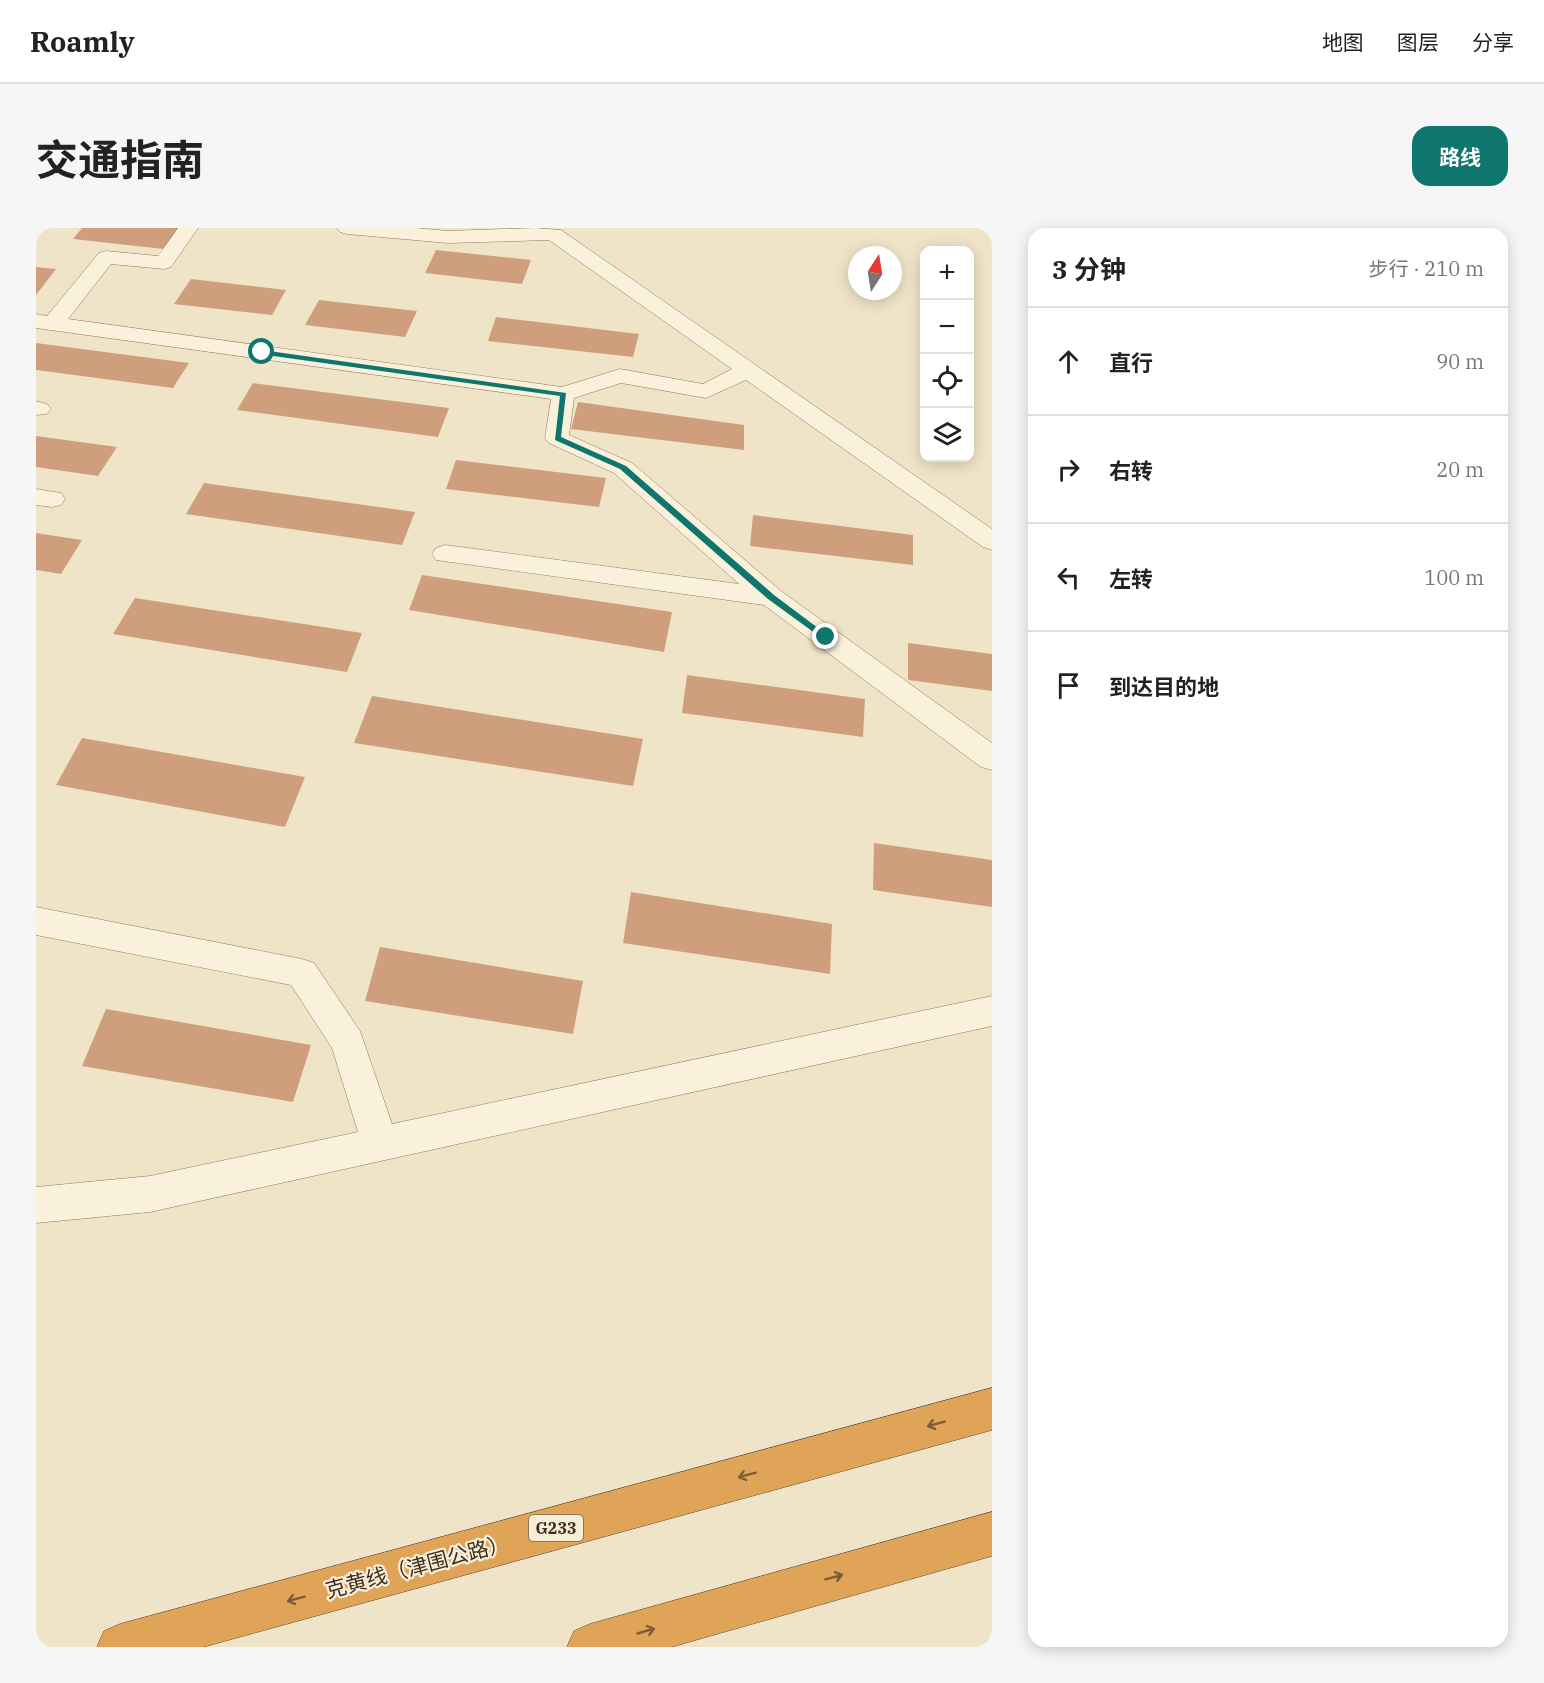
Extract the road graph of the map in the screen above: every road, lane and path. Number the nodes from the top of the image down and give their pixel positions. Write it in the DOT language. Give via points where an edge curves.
graph roads {
  1 [pos="188,228"];
  2 [pos="347,228"];
  3 [pos="549,231"];
  4 [pos="44,322"];
  5 [pos="748,370"];
  6 [pos="563,394"];
  7 [pos="992,541"];
  8 [pos="445,554"];
  9 [pos="771,597"];
  10 [pos="992,759"];
  11 [pos="36,921"];
  12 [pos="992,1011"];
  13 [pos="380,1144"];
  14 [pos="36,1205"];
  15 [pos="992,1408"];
  16 [pos="992,1534"];
  17 [pos="120,1647"];
  18 [pos="590,1647"];
  1 -- 4 [label="street" via="164,263 106,257"];
  2 -- 3 [label="street" via="448,237"];
  3 -- 5 [label="street"];
  4 -- 6 [label="street"];
  5 -- 6 [label="street" via="706,391 620,376"];
  5 -- 7 [label="street"];
  6 -- 9 [label="street" via="557,438 623,468"];
  8 -- 9 [label="street"];
  9 -- 10 [label="street"];
  11 -- 13 [label="street" via="302,972 348,1042"];
  12 -- 13 [label="street"];
  13 -- 14 [label="street" via="150,1194"];
  15 -- 17 [label="highway, 克黄线（津围公路） / G233, one-way"];
  18 -- 16 [label="highway, one-way"];
}
